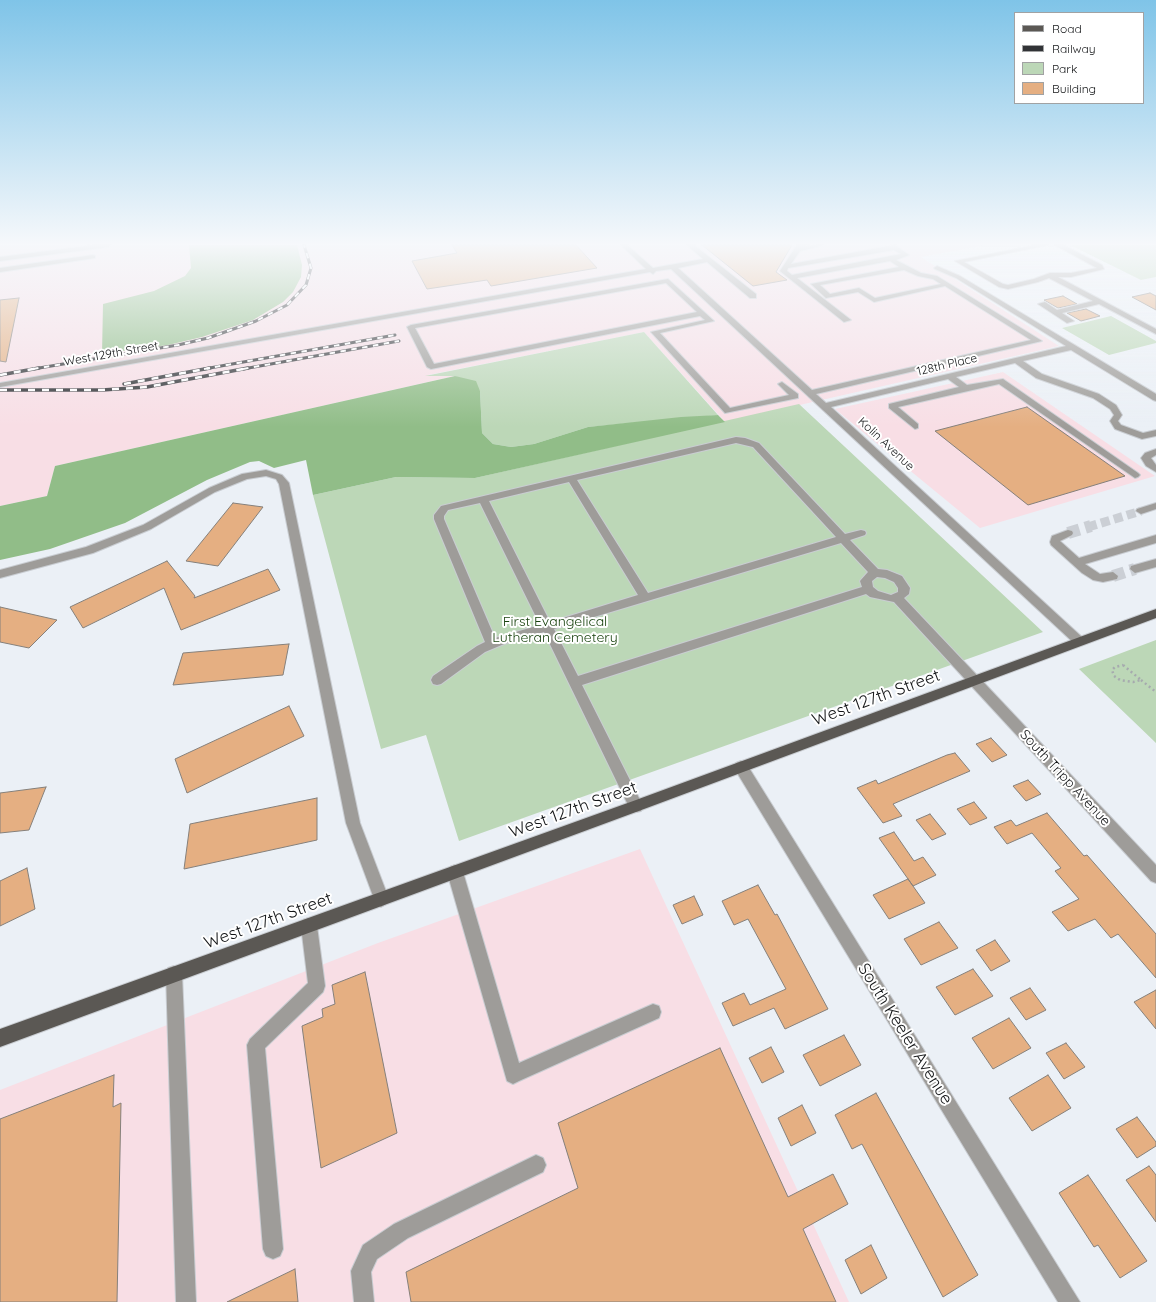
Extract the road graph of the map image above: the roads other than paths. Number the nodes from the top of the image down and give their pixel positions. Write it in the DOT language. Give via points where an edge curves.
graph roads {
  1 [pos="456,306"];
  2 [pos="529,306"];
  3 [pos="694,306"];
  4 [pos="716,306"];
  5 [pos="828,306"];
  6 [pos="981,306"];
  7 [pos="1005,306"];
  8 [pos="1045,306"];
  9 [pos="1083,306"];
  10 [pos="1107,306"];
  11 [pos="1056,312"];
  12 [pos="702,313"];
  13 [pos="404,315"];
  14 [pos="846,320"];
  15 [pos="1070,321"];
  16 [pos="411,327"];
  17 [pos="1156,332"];
  18 [pos="1038,341"];
  19 [pos="1073,347"];
  20 [pos="1055,352"];
  21 [pos="1017,361"];
  22 [pos="950,377"];
  23 [pos="782,384"];
  24 [pos="0,385"];
  25 [pos="966,388"];
  26 [pos="811,393"];
  27 [pos="1156,398"];
  28 [pos="826,406"];
  29 [pos="915,426"];
  30 [pos="1156,433"];
  31 [pos="1156,452"];
  32 [pos="1156,468"];
  33 [pos="1135,475"];
  34 [pos="572,479"];
  35 [pos="484,500"];
  36 [pos="1156,506"];
  37 [pos="1141,511"];
  38 [pos="860,533"];
  39 [pos="1068,533"];
  40 [pos="843,539"];
  41 [pos="1156,539"];
  42 [pos="1078,562"];
  43 [pos="1156,563"];
  44 [pos="1135,569"];
  45 [pos="875,573"];
  46 [pos="0,574"];
  47 [pos="1113,576"];
  48 [pos="868,589"];
  49 [pos="645,597"];
  50 [pos="897,598"];
  51 [pos="1156,613"];
  52 [pos="548,626"];
  53 [pos="1079,641"];
  54 [pos="492,644"];
  55 [pos="437,680"];
  56 [pos="973,681"];
  57 [pos="576,682"];
  58 [pos="741,767"];
  59 [pos="636,806"];
  60 [pos="455,872"];
  61 [pos="1156,876"];
  62 [pos="380,899"];
  63 [pos="309,926"];
  64 [pos="174,974"];
  65 [pos="653,1012"];
  66 [pos="0,1038"];
  67 [pos="536,1165"];
  68 [pos="273,1249"];
  69 [pos="186,1302"];
  70 [pos="364,1302"];
  71 [pos="1070,1302"];
  1 -- 13 [label="street, West 129th Street"];
  2 -- 16 [label="street"];
  3 -- 12 [label="street"];
  4 -- 26 [label="street, Kolin Avenue"];
  5 -- 14 [label="street"];
  6 -- 18 [label="street"];
  7 -- 19 [label="street"];
  8 -- 11 [label="street"];
  9 -- 11 [label="street"];
  10 -- 17 [label="street"];
  11 -- 15 [label="street"];
  12 -- 16 [label="street" via="431,366"];
  12 -- 23 [label="street" via="710,321 655,332 728,411 795,396"];
  13 -- 16 [label="street"];
  13 -- 24 [label="street, West 129th Street"];
  18 -- 20 [label="street"];
  18 -- 26 [label="street"];
  19 -- 20 [label="street, 128th Place"];
  19 -- 27 [label="street"];
  20 -- 21 [label="street, 128th Place"];
  21 -- 22 [label="street, 128th Place"];
  21 -- 30 [label="street" via="1039,376 1083,391 1113,407 1118,415 1114,421 1118,427 1142,436"];
  22 -- 25 [label="street"];
  22 -- 28 [label="street, 128th Place"];
  25 -- 29 [label="street" via="892,406"];
  25 -- 33 [label="street" via="1000,381"];
  26 -- 28 [label="street, Kolin Avenue"];
  28 -- 53 [label="street, Kolin Avenue"];
  31 -- 32 [label="street" via="1146,458 1149,464"];
  34 -- 35 [label="street"];
  34 -- 40 [label="street" via="742,440 756,445"];
  34 -- 49 [label="street"];
  35 -- 52 [label="street"];
  35 -- 54 [label="street" via="445,508 439,519"];
  36 -- 37 [label="street"];
  38 -- 40 [label="street"];
  39 -- 42 [label="street" via="1056,538 1055,542"];
  40 -- 45 [label="street"];
  40 -- 49 [label="street"];
  41 -- 42 [label="street"];
  42 -- 47 [label="street" via="1098,577"];
  43 -- 44 [label="street"];
  45 -- 48 [label="street" via="866,581"];
  45 -- 50 [label="street" via="892,576 902,583 904,592"];
  46 -- 62 [label="street" via="89,550 147,527 212,490 245,476 266,473 279,477 284,483 353,823"];
  48 -- 50 [label="street" via="881,598"];
  48 -- 57 [label="street"];
  49 -- 52 [label="street"];
  50 -- 56 [label="street, South Tripp Avenue"];
  51 -- 53 [label="main road, West 127th Street"];
  52 -- 54 [label="street"];
  52 -- 57 [label="street"];
  53 -- 56 [label="main road, West 127th Street"];
  54 -- 55 [label="street"];
  56 -- 58 [label="main road, West 127th Street"];
  56 -- 61 [label="street, South Tripp Avenue"];
  57 -- 59 [label="street"];
  58 -- 59 [label="main road, West 127th Street"];
  58 -- 71 [label="street, South Keeler Avenue"];
  59 -- 60 [label="main road, West 127th Street"];
  60 -- 62 [label="main road, West 127th Street"];
  60 -- 65 [label="street" via="513,1075"];
  62 -- 63 [label="main road, West 127th Street"];
  63 -- 64 [label="main road, West 127th Street"];
  63 -- 68 [label="street" via="317,986 256,1045"];
  64 -- 66 [label="main road, West 127th Street"];
  64 -- 69 [label="street"];
  67 -- 70 [label="street" via="402,1231 370,1252 361,1271"];
}
